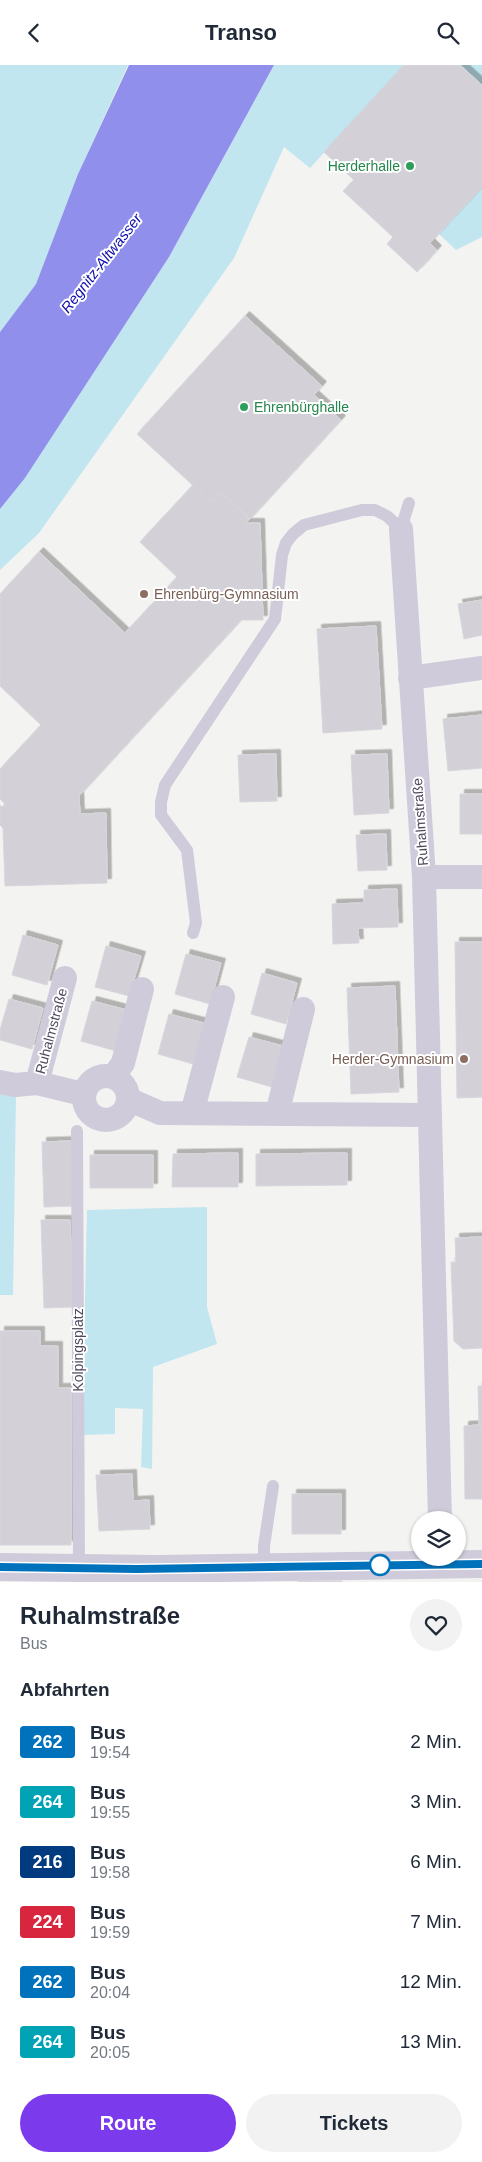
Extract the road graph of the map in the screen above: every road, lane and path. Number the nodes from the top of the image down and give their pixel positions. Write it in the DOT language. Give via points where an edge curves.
graph roads {
  1 [pos="408,503"];
  2 [pos="401,529"];
  3 [pos="482,667"];
  4 [pos="410,678"];
  5 [pos="424,877"];
  6 [pos="482,877"];
  7 [pos="193,933"];
  8 [pos="65,978"];
  9 [pos="142,989"];
  10 [pos="223,997"];
  11 [pos="303,1009"];
  12 [pos="114,1077"];
  13 [pos="0,1082"];
  14 [pos="37,1083"];
  15 [pos="83,1094"];
  16 [pos="128,1099"];
  17 [pos="192,1113"];
  18 [pos="277,1114"];
  19 [pos="429,1115"];
  20 [pos="77,1131"];
  21 [pos="273,1486"];
  22 [pos="440,1511"];
  23 [pos="411,1562"];
  24 [pos="466,1563"];
  25 [pos="482,1564"];
  26 [pos="0,1567"];
  27 [pos="264,1567"];
  28 [pos="92,1573"];
  1 -- 2 [label="lane"];
  2 -- 4 [label="street, Ruhalmstraße"];
  2 -- 7 [label="lane" via="375,509 362,510 304,525 286,543 275,619 164,785 161,815 186,850 196,923"];
  3 -- 4 [label="street"];
  4 -- 5 [label="street, Ruhalmstraße"];
  5 -- 6 [label="street"];
  5 -- 19 [label="street, Ruhalmstraße"];
  8 -- 14 [label="street, Ruhalmstraße"];
  9 -- 12 [label="street" via="123,1063"];
  10 -- 17 [label="street"];
  11 -- 18 [label="street"];
  12 -- 15 [label="street" via="106,1075 92,1080"];
  12 -- 16 [label="street" via="124,1085"];
  13 -- 14 [label="street, Ruhalmstraße" via="15,1085"];
  14 -- 15 [label="street, Ruhalmstraße"];
  15 -- 16 [label="street" via="83,1102 91,1115 105,1121 118,1117 127,1106"];
  16 -- 17 [label="street" via="160,1113"];
  17 -- 18 [label="street"];
  18 -- 19 [label="street"];
  19 -- 22 [label="street, Ruhalmstraße"];
  20 -- 28 [label="lane, Kolpingsplatz"];
  21 -- 27 [label="lane"];
  23 -- 27 [label="street"];
  24 -- 25 [label="street"];
  26 -- 28 [label="street"];
  27 -- 28 [label="street"];
}
